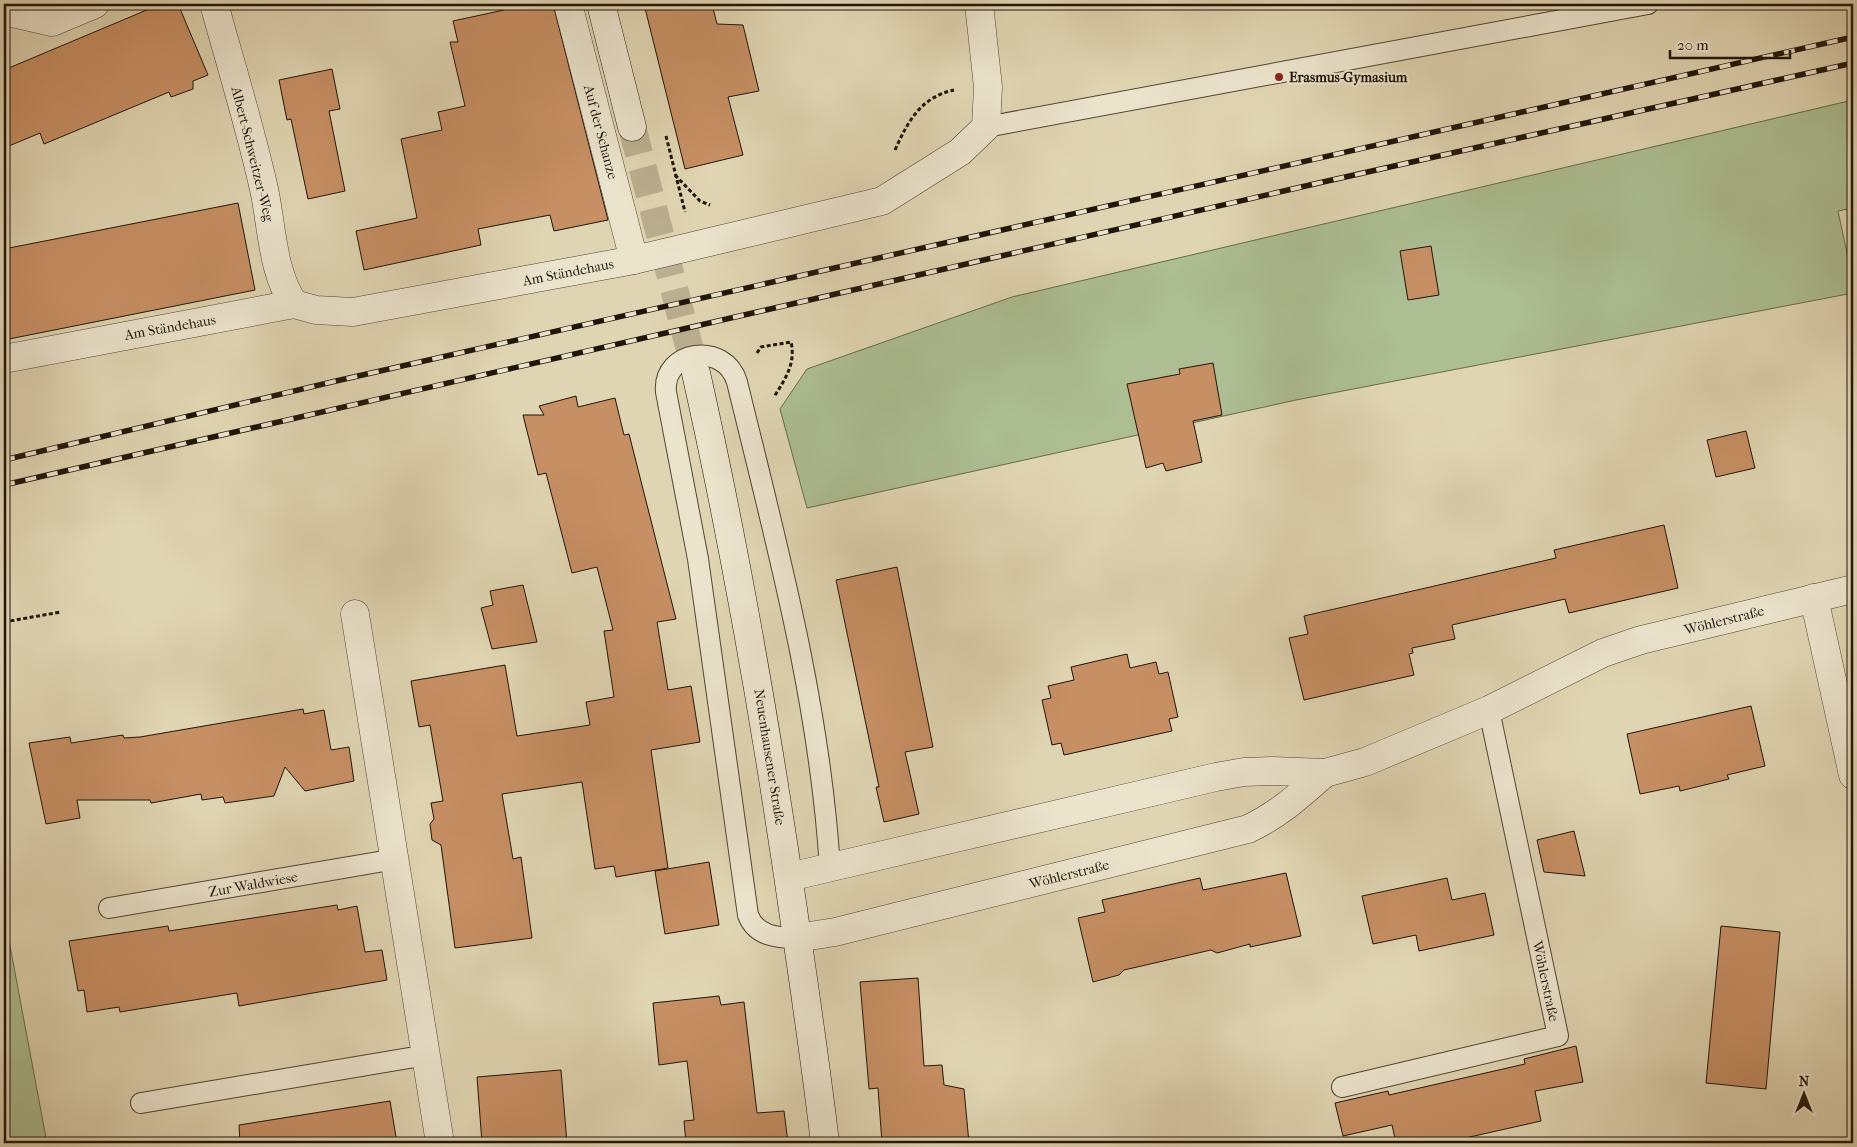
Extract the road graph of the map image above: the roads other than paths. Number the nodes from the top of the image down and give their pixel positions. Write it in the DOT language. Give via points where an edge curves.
graph roads {
  1 [pos="95,4"];
  2 [pos="214,4"];
  3 [pos="568,4"];
  4 [pos="601,4"];
  5 [pos="979,4"];
  6 [pos="1648,4"];
  7 [pos="4,11"];
  8 [pos="632,127"];
  9 [pos="986,127"];
  10 [pos="634,260"];
  11 [pos="294,304"];
  12 [pos="4,359"];
  13 [pos="696,373"];
  14 [pos="1853,589"];
  15 [pos="1814,598"];
  16 [pos="356,614"];
  17 [pos="1489,710"];
  18 [pos="1325,773"];
  19 [pos="1853,775"];
  20 [pos="396,860"];
  21 [pos="830,869"];
  22 [pos="789,877"];
  23 [pos="109,908"];
  24 [pos="797,938"];
  25 [pos="427,1055"];
  26 [pos="1342,1087"];
  27 [pos="141,1103"];
  28 [pos="440,1143"];
  29 [pos="825,1143"];
  1 -- 7 [label="street" via="52,22"];
  2 -- 11 [label="street, Albert-Schweitzer-Weg" via="263,188 280,274"];
  3 -- 10 [label="street, Auf der Schanze"];
  4 -- 8 [label="street"];
  5 -- 9 [label="street" via="988,86"];
  6 -- 9 [label="lane"];
  9 -- 10 [label="street, Am Ständehaus" via="960,152 882,201"];
  10 -- 11 [label="street, Am Ständehaus" via="352,312 316,310"];
  11 -- 12 [label="street, Am Ständehaus"];
  13 -- 22 [label="street, Neuenhausener Straße" via="746,613"];
  14 -- 15 [label="street, Wöhlerstraße"];
  15 -- 17 [label="street, Wöhlerstraße" via="1641,640 1603,653"];
  15 -- 19 [label="street"];
  16 -- 20 [label="street"];
  17 -- 18 [label="street, Wöhlerstraße" via="1365,762"];
  17 -- 26 [label="lane, Wöhlerstraße" via="1558,1036"];
  18 -- 21 [label="street, Wöhlerstraße" via="1244,772 1216,777"];
  18 -- 24 [label="street, Wöhlerstraße" via="1288,806 1248,829 835,932"];
  20 -- 23 [label="lane, Zur Waldwiese"];
  20 -- 25 [label="street"];
  21 -- 22 [label="street, Wöhlerstraße"];
  21 -- 24 [label="lane" via="824,798 796,630 737,382 730,366 723,360 696,356 677,362 668,374 665,386 698,559 748,915 762,932 781,938"];
  22 -- 24 [label="street, Neuenhausener Straße"];
  24 -- 29 [label="street, Neuenhausener Straße"];
  25 -- 27 [label="lane"];
  25 -- 28 [label="street"];
}
